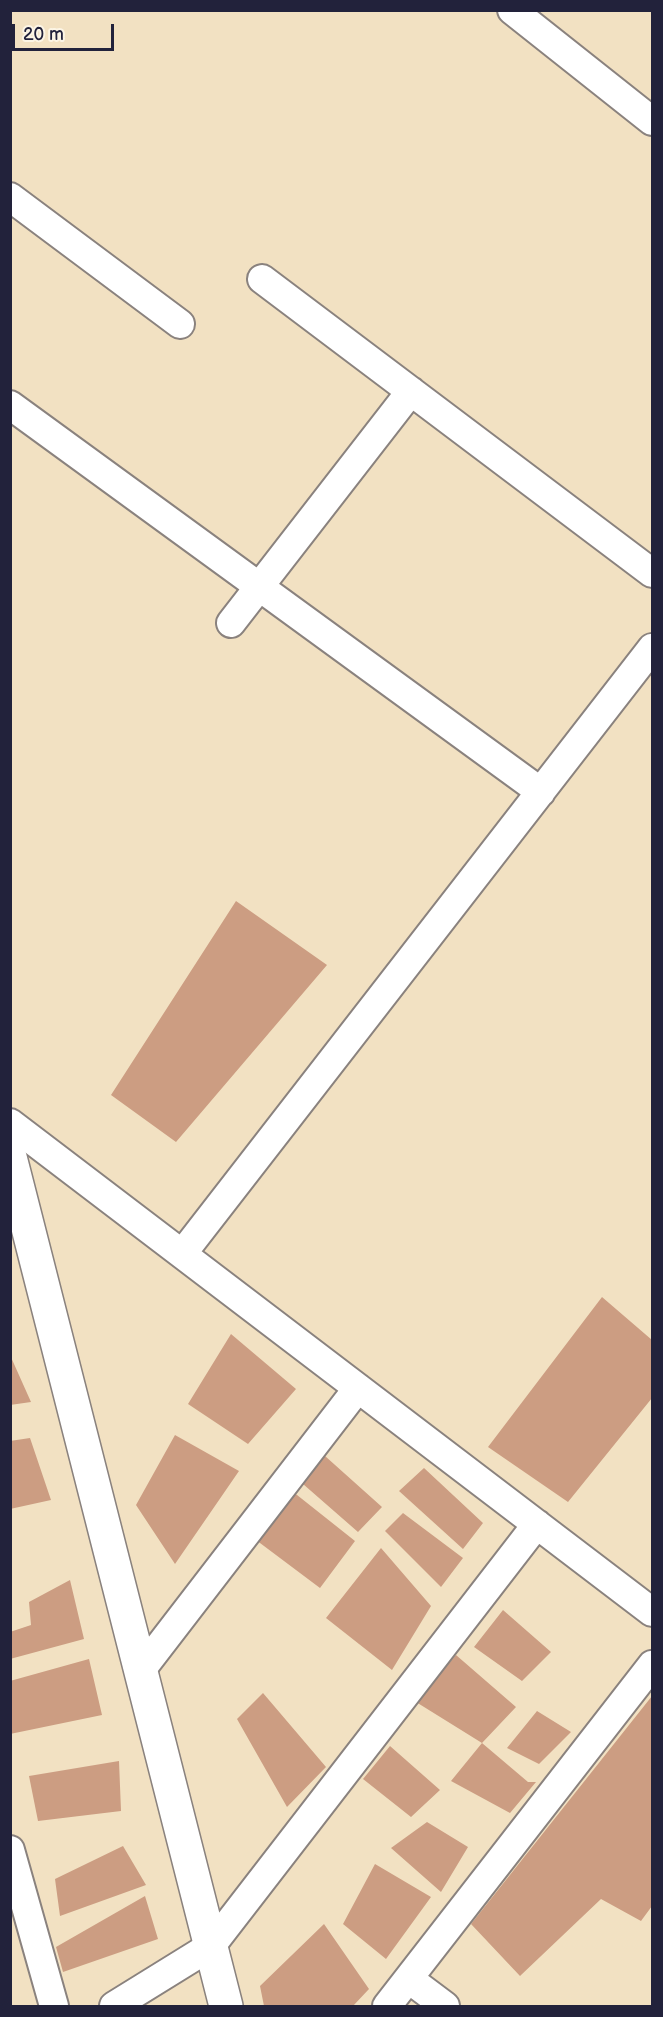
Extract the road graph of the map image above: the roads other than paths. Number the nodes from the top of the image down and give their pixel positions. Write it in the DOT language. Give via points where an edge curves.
graph roads {
  1 [pos="512,10"];
  2 [pos="652,121"];
  3 [pos="10,197"];
  4 [pos="262,279"];
  5 [pos="180,324"];
  6 [pos="411,391"];
  7 [pos="10,405"];
  8 [pos="652,573"];
  9 [pos="259,586"];
  10 [pos="231,623"];
  11 [pos="652,648"];
  12 [pos="541,792"];
  13 [pos="10,1123"];
  14 [pos="10,1157"];
  15 [pos="182,1254"];
  16 [pos="358,1388"];
  17 [pos="537,1524"];
  18 [pos="652,1612"];
  19 [pos="652,1665"];
  20 [pos="141,1670"];
  21 [pos="10,1850"];
  22 [pos="211,1946"];
  23 [pos="409,1979"];
  24 [pos="54,2007"];
  25 [pos="114,2007"];
  26 [pos="226,2007"];
  27 [pos="387,2007"];
  28 [pos="445,2007"];
  1 -- 2 [label="street"];
  3 -- 5 [label="street"];
  4 -- 6 [label="street"];
  6 -- 8 [label="street"];
  6 -- 9 [label="street"];
  7 -- 9 [label="street"];
  9 -- 10 [label="street"];
  9 -- 12 [label="street"];
  11 -- 12 [label="street"];
  12 -- 15 [label="street"];
  13 -- 15 [label="street"];
  14 -- 20 [label="street"];
  15 -- 16 [label="street"];
  16 -- 17 [label="street"];
  16 -- 20 [label="street"];
  17 -- 18 [label="street"];
  17 -- 22 [label="street"];
  19 -- 23 [label="street"];
  20 -- 22 [label="street"];
  21 -- 24 [label="street"];
  22 -- 25 [label="street"];
  22 -- 26 [label="street"];
  23 -- 27 [label="street"];
  23 -- 28 [label="street"];
}
